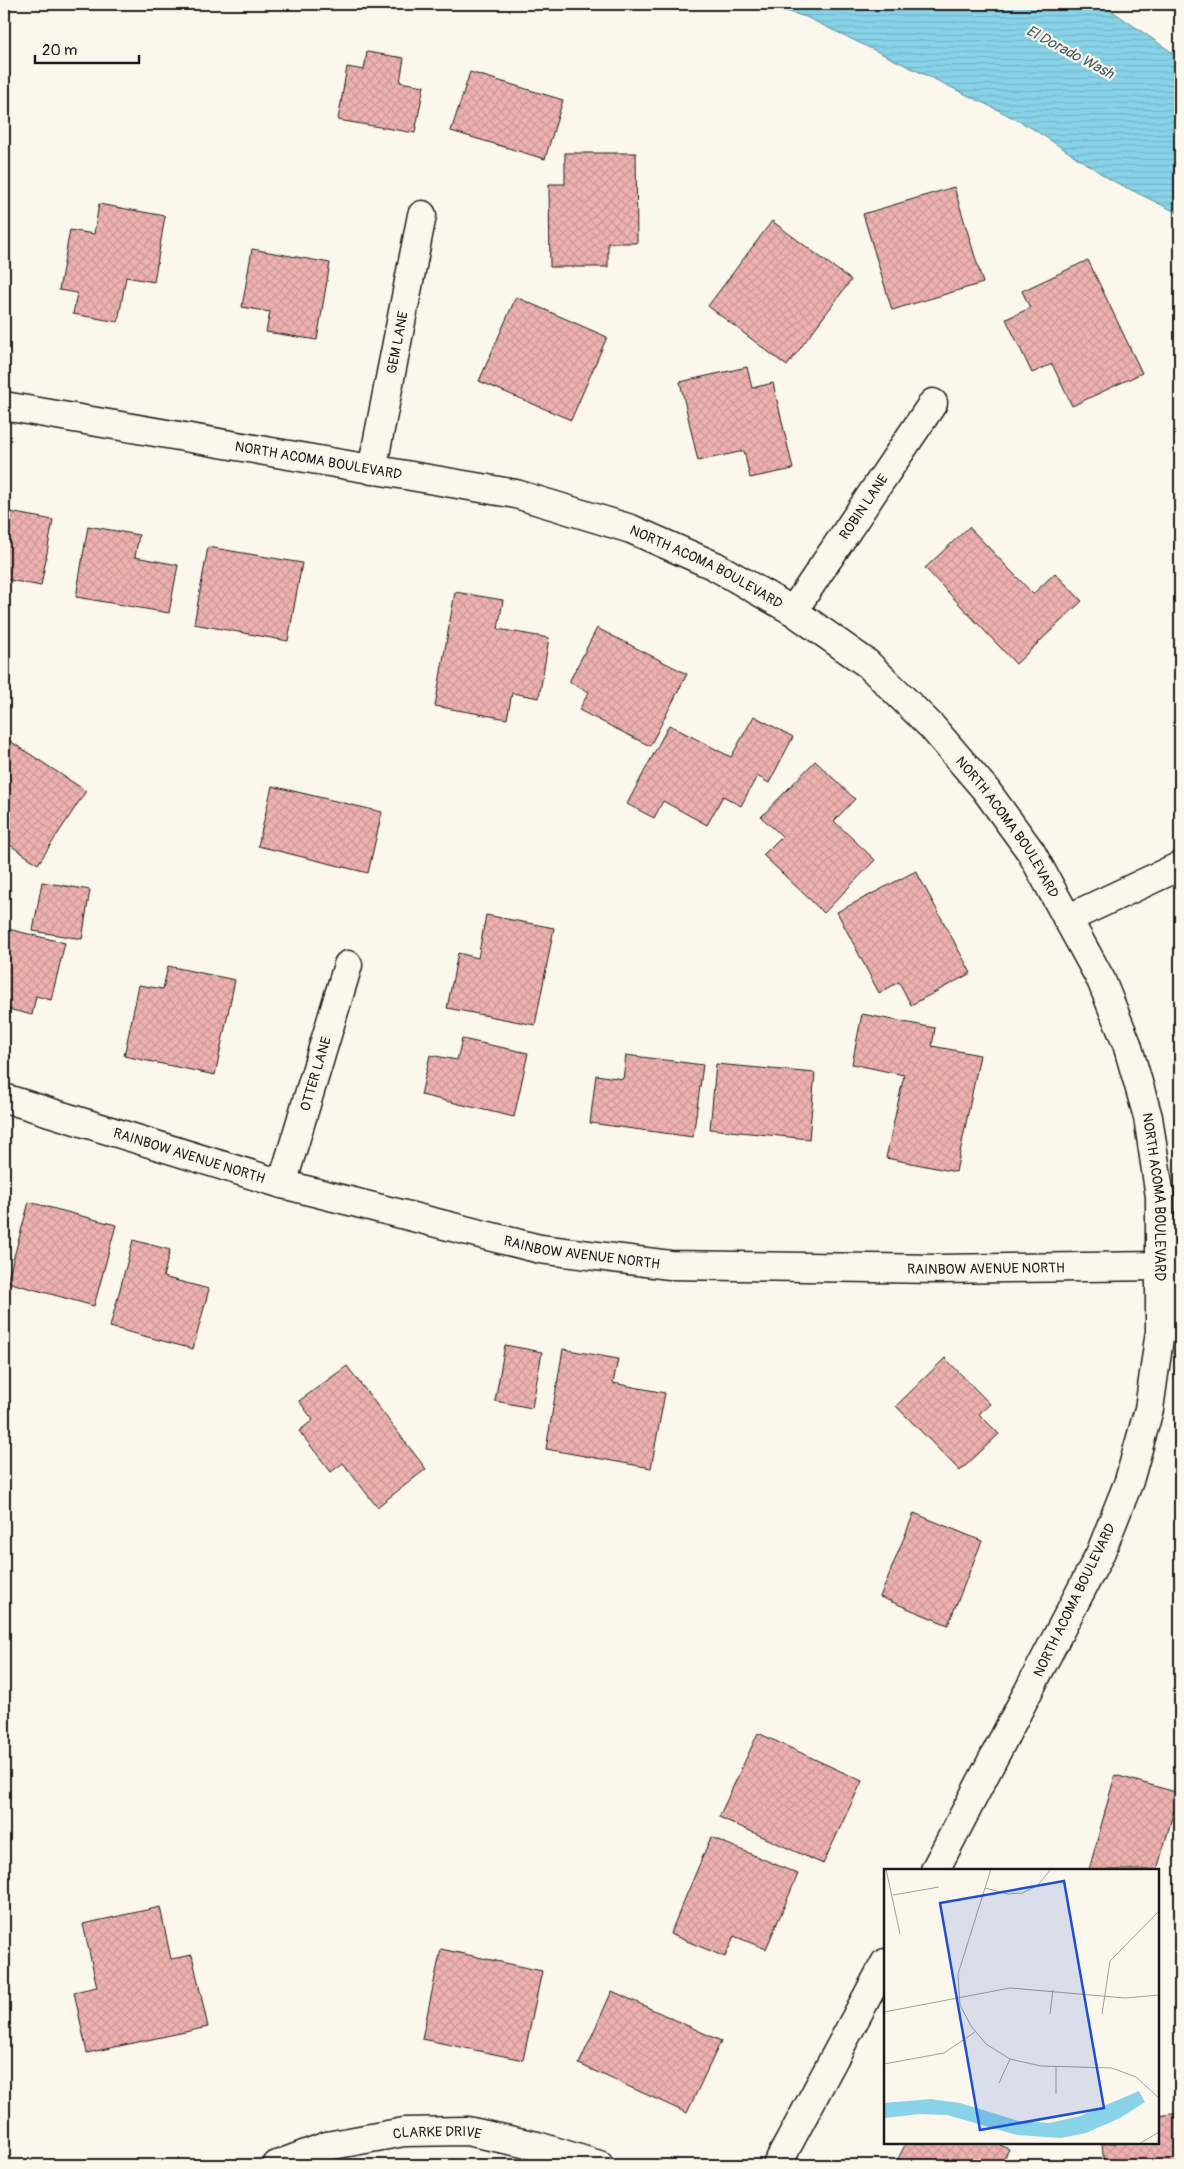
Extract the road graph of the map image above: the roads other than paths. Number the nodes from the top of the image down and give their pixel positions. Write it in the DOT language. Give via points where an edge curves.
graph roads {
  1 [pos="422,215"];
  2 [pos="933,403"];
  3 [pos="4,406"];
  4 [pos="372,470"];
  5 [pos="793,611"];
  6 [pos="1180,866"];
  7 [pos="1067,919"];
  8 [pos="348,965"];
  9 [pos="4,1098"];
  10 [pos="282,1184"];
  11 [pos="1170,1265"];
  12 [pos="936,1869"];
  13 [pos="884,1965"];
  14 [pos="276,2165"];
  15 [pos="599,2165"];
  16 [pos="777,2165"];
  1 -- 4 [label="main road, GEM LANE"];
  2 -- 5 [label="main road, ROBIN LANE"];
  3 -- 4 [label="main road, NORTH ACOMA BOULEVARD"];
  4 -- 5 [label="main road, NORTH ACOMA BOULEVARD" via="516,494 631,529 715,566"];
  5 -- 7 [label="main road, NORTH ACOMA BOULEVARD" via="868,664 932,727 985,789 1031,852"];
  6 -- 7 [label="main road"];
  7 -- 11 [label="main road, NORTH ACOMA BOULEVARD" via="1105,989 1127,1044 1148,1117"];
  8 -- 10 [label="main road, OTTER LANE"];
  9 -- 10 [label="main road, RAINBOW AVENUE NORTH"];
  10 -- 11 [label="main road, RAINBOW AVENUE NORTH" via="540,1249 670,1265 938,1270"];
  11 -- 12 [label="main road, NORTH ACOMA BOULEVARD" via="1149,1409 1129,1482 1100,1554"];
  13 -- 16 [label="main road"];
  14 -- 15 [label="main road, CLARKE DRIVE" via="327,2146 404,2132 467,2131 537,2146"];
}
